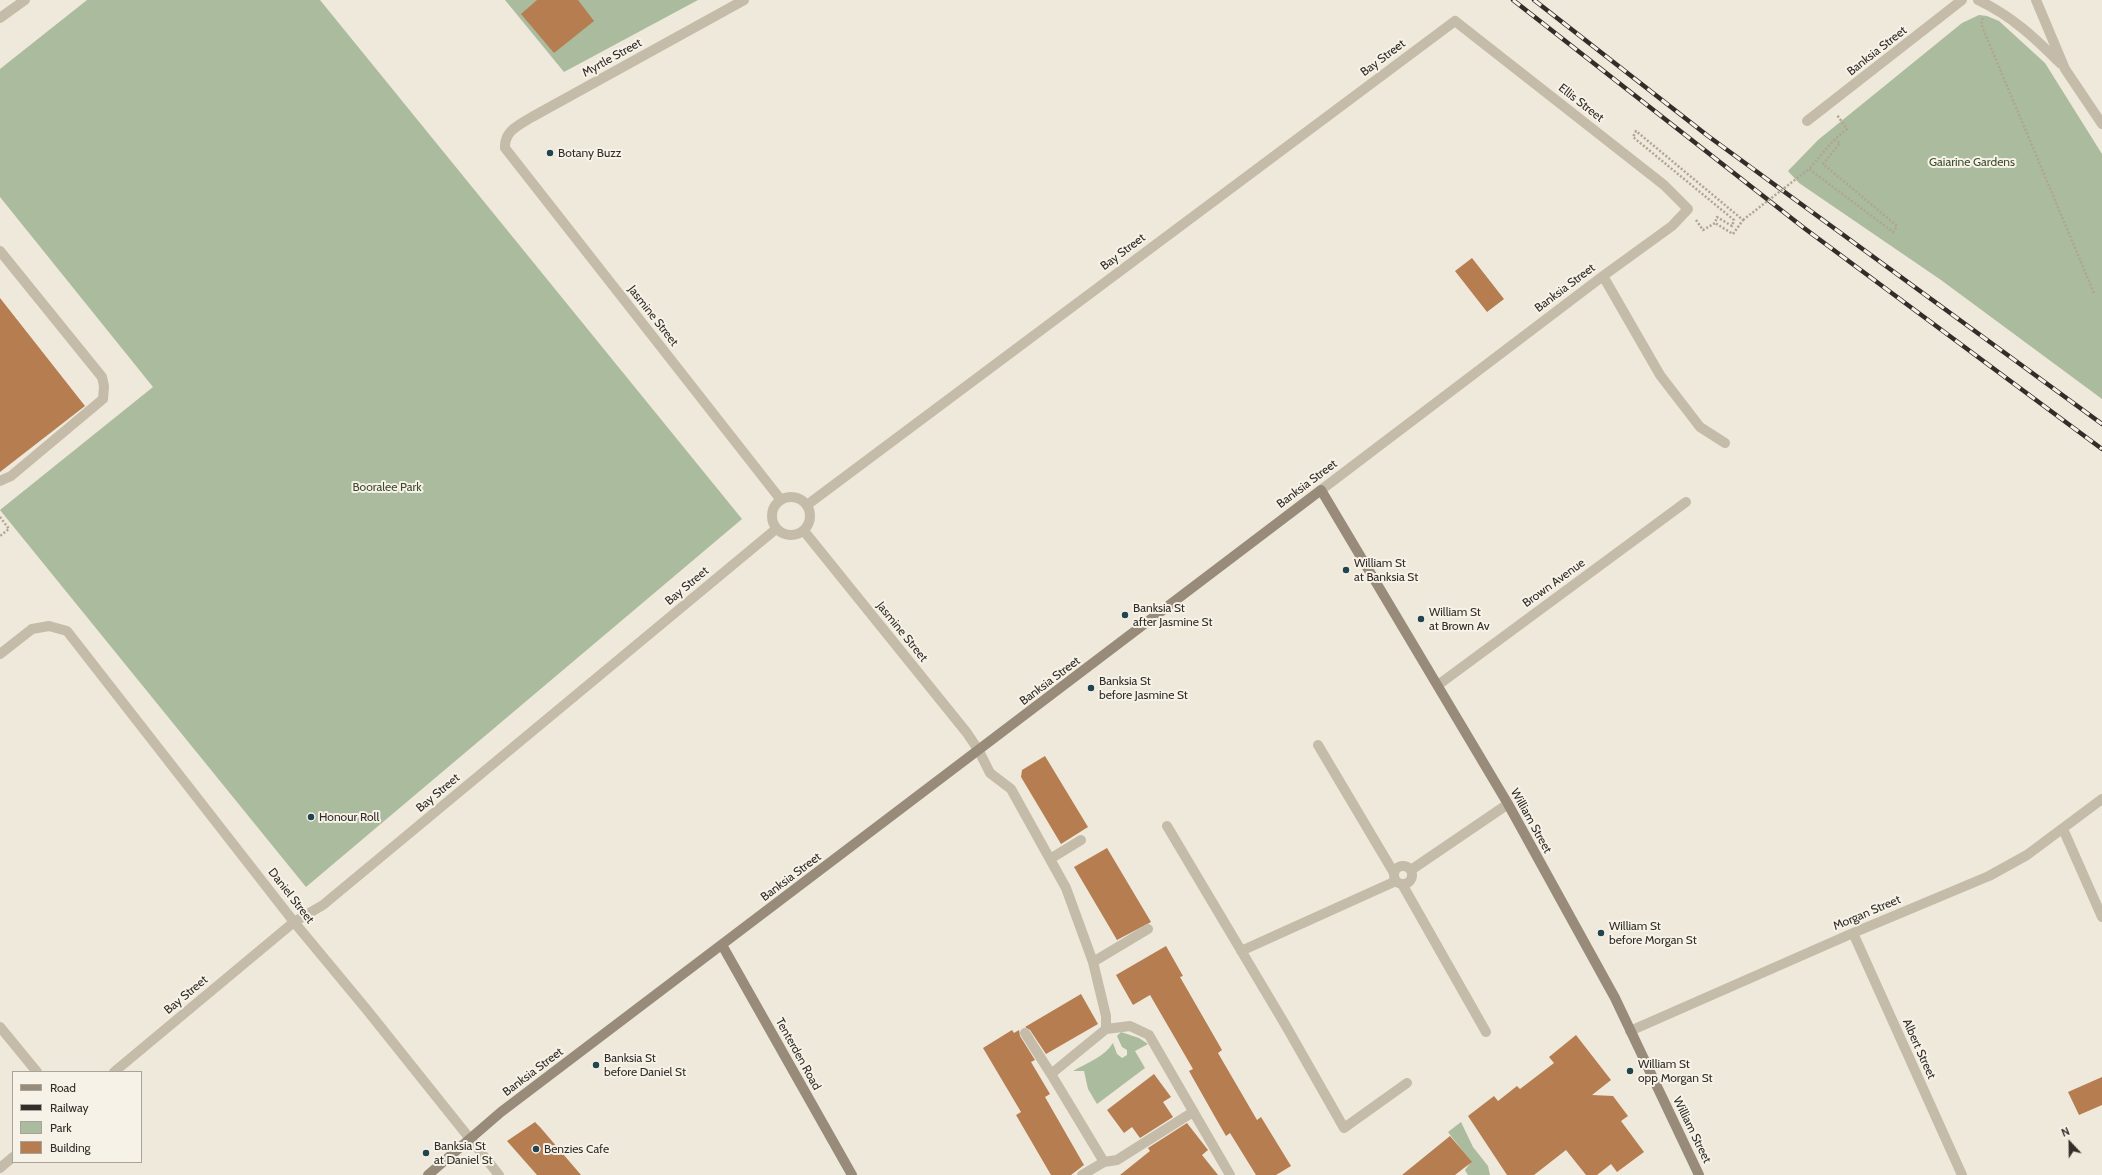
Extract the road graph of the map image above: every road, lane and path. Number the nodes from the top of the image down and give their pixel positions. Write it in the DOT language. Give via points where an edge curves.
graph roads {
  1 [pos="25,0"];
  2 [pos="744,0"];
  3 [pos="1962,0"];
  4 [pos="1978,0"];
  5 [pos="2036,0"];
  6 [pos="1994,7"];
  7 [pos="0,18"];
  8 [pos="1455,21"];
  9 [pos="2065,69"];
  10 [pos="1829,105"];
  11 [pos="1807,121"];
  12 [pos="2102,124"];
  13 [pos="1834,140"];
  14 [pos="504,148"];
  15 [pos="1809,169"];
  16 [pos="1688,209"];
  17 [pos="1743,220"];
  18 [pos="1715,223"];
  19 [pos="0,251"];
  20 [pos="1603,276"];
  21 [pos="2094,293"];
  22 [pos="1725,443"];
  23 [pos="0,481"];
  24 [pos="1320,490"];
  25 [pos="781,500"];
  26 [pos="1686,502"];
  27 [pos="807,505"];
  28 [pos="0,517"];
  29 [pos="776,529"];
  30 [pos="804,531"];
  31 [pos="0,536"];
  32 [pos="0,654"];
  33 [pos="1438,685"];
  34 [pos="1318,745"];
  35 [pos="979,751"];
  36 [pos="2102,799"];
  37 [pos="1508,804"];
  38 [pos="1167,826"];
  39 [pos="2064,829"];
  40 [pos="1081,840"];
  41 [pos="1050,859"];
  42 [pos="1411,870"];
  43 [pos="1398,879"];
  44 [pos="2102,917"];
  45 [pos="294,922"];
  46 [pos="1148,929"];
  47 [pos="1853,933"];
  48 [pos="722,945"];
  49 [pos="1241,951"];
  50 [pos="1093,962"];
  51 [pos="0,1027"];
  52 [pos="1106,1029"];
  53 [pos="1630,1031"];
  54 [pos="1486,1032"];
  55 [pos="1025,1033"];
  56 [pos="35,1071"];
  57 [pos="115,1071"];
  58 [pos="1051,1074"];
  59 [pos="1407,1083"];
  60 [pos="1193,1112"];
  61 [pos="469,1138"];
  62 [pos="12,1158"];
  63 [pos="1104,1162"];
  64 [pos="0,1168"];
  65 [pos="428,1175"];
  66 [pos="499,1175"];
  67 [pos="852,1175"];
  68 [pos="1082,1175"];
  69 [pos="1230,1175"];
  70 [pos="1698,1175"];
  71 [pos="1962,1175"];
  1 -- 7 [label="street"];
  2 -- 14 [label="street, Myrtle Street" via="532,117 508,133 504,140"];
  3 -- 10 [label="street, Banksia Street"];
  4 -- 6 [label="street"];
  5 -- 9 [label="street"];
  6 -- 9 [label="street" via="2028,32"];
  6 -- 21 [label="path" via="1984,16 1981,24"];
  8 -- 16 [label="street, Ellis Street" via="1664,185"];
  8 -- 27 [label="street, Bay Street"];
  9 -- 12 [label="street"];
  10 -- 11 [label="street, Banksia Street"];
  10 -- 13 [label="path" via="1847,129"];
  13 -- 15 [label="path"];
  13 -- 15 [label="path" via="1840,143 1823,164 1897,226 1892,232"];
  14 -- 25 [label="street, Jasmine Street"];
  15 -- 17 [label="path, bridge"];
  16 -- 18 [label="path" via="1703,230"];
  16 -- 20 [label="street, Banksia Street" via="1672,226"];
  17 -- 18 [label="path" via="1733,234"];
  17 -- 18 [label="path" via="1636,132 1633,137 1734,220 1732,226 1717,217"];
  19 -- 23 [label="street" via="102,377 104,392 103,399 11,476"];
  20 -- 22 [label="street" via="1660,375 1700,427"];
  20 -- 24 [label="street, Banksia Street"];
  24 -- 33 [label="street, William Street"];
  24 -- 35 [label="street, Banksia Street"];
  25 -- 27 [label="street" via="795,498"];
  25 -- 29 [label="street" via="772,511"];
  26 -- 33 [label="street, Brown Avenue"];
  27 -- 30 [label="street" via="810,518"];
  28 -- 31 [label="path" via="9,529"];
  29 -- 30 [label="street" via="790,536"];
  29 -- 45 [label="street, Bay Street" via="323,905"];
  30 -- 35 [label="street, Jasmine Street"];
  32 -- 45 [label="street, Daniel Street" via="32,629 49,626 67,631"];
  33 -- 37 [label="street, William Street"];
  34 -- 43 [label="street"];
  35 -- 41 [label="street, Jasmine Street" via="990,773 1011,789"];
  35 -- 48 [label="street, Banksia Street"];
  36 -- 39 [label="street, Morgan Street"];
  37 -- 42 [label="street"];
  37 -- 53 [label="street, William Street" via="1615,998"];
  38 -- 49 [label="street"];
  39 -- 44 [label="street"];
  39 -- 47 [label="street, Morgan Street" via="2027,855 1989,876"];
  40 -- 41 [label="street"];
  41 -- 50 [label="street, Jasmine Street" via="1066,888"];
  42 -- 43 [label="street" via="1409,882"];
  42 -- 43 [label="street" via="1405,866 1398,867"];
  43 -- 49 [label="street"];
  43 -- 54 [label="street"];
  45 -- 57 [label="street, Bay Street"];
  45 -- 61 [label="street, Daniel Street"];
  46 -- 50 [label="street"];
  47 -- 53 [label="street, Morgan Street"];
  47 -- 71 [label="street, Albert Street"];
  48 -- 61 [label="street, Banksia Street"];
  48 -- 67 [label="street, Tenterden Road"];
  49 -- 59 [label="street" via="1344,1128"];
  50 -- 52 [label="street, Jasmine Street" via="1106,1016"];
  51 -- 56 [label="street"];
  52 -- 58 [label="street"];
  52 -- 60 [label="street" via="1130,1026 1149,1036"];
  53 -- 70 [label="street, William Street"];
  55 -- 58 [label="street"];
  58 -- 63 [label="street"];
  60 -- 63 [label="street" via="1117,1160"];
  60 -- 69 [label="street"];
  61 -- 65 [label="street, Banksia Street"];
  61 -- 66 [label="street, Daniel Street"];
  62 -- 64 [label="street"];
  63 -- 68 [label="street"];
}
